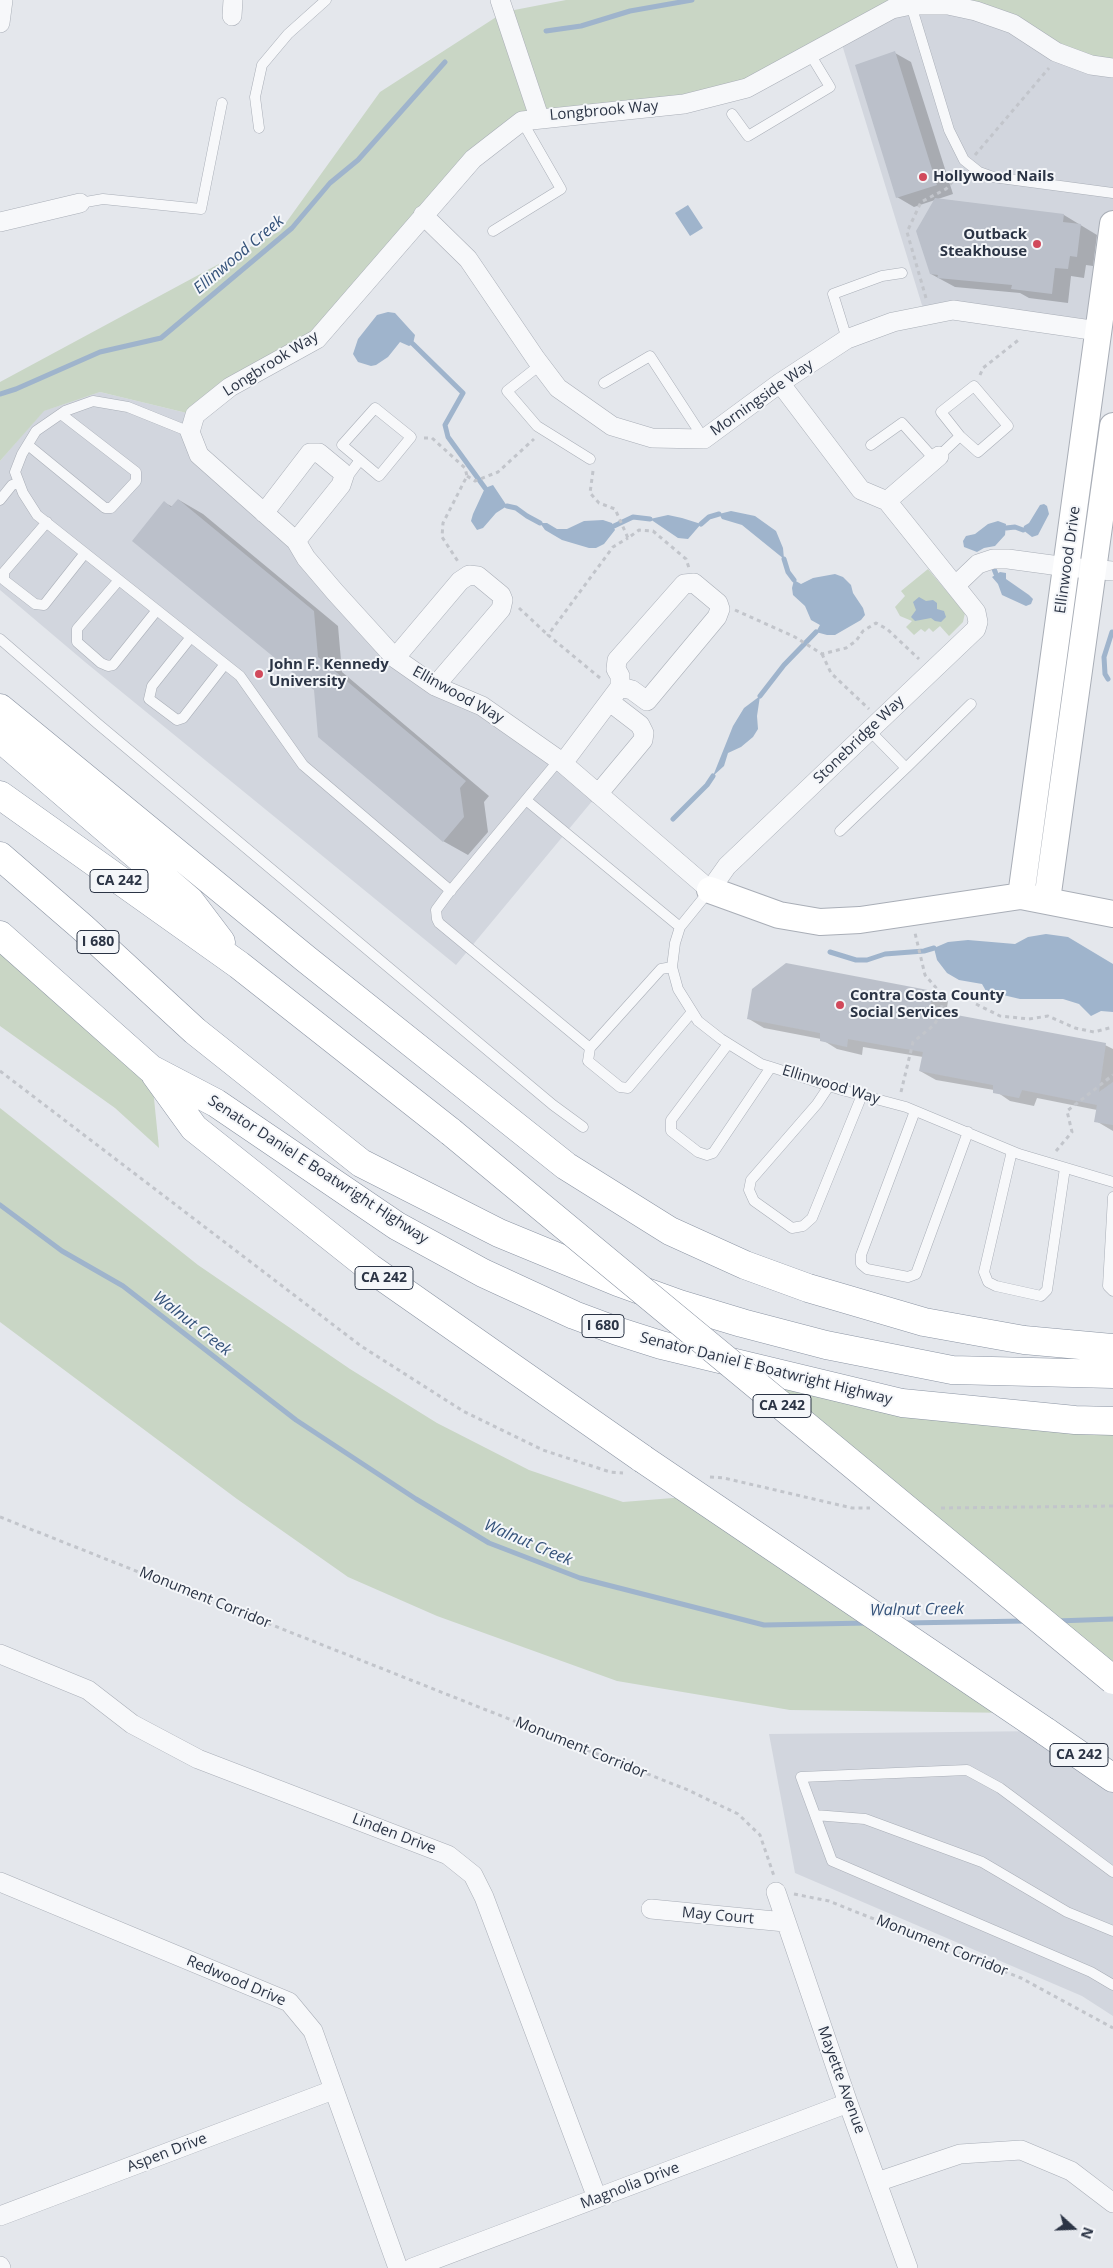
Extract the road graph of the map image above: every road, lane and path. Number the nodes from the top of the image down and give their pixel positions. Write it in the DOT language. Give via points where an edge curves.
graph roads {
  1 [pos="4,0"];
  2 [pos="326,0"];
  3 [pos="500,0"];
  4 [pos="911,6"];
  5 [pos="0,23"];
  6 [pos="810,54"];
  7 [pos="1113,68"];
  8 [pos="222,103"];
  9 [pos="732,114"];
  10 [pos="531,119"];
  11 [pos="259,128"];
  12 [pos="1113,193"];
  13 [pos="80,203"];
  14 [pos="423,215"];
  15 [pos="0,222"];
  16 [pos="1113,224"];
  17 [pos="493,231"];
  18 [pos="902,273"];
  19 [pos="1027,320"];
  20 [pos="1098,331"];
  21 [pos="846,339"];
  22 [pos="540,365"];
  23 [pos="604,383"];
  24 [pos="780,383"];
  25 [pos="974,386"];
  26 [pos="61,414"];
  27 [pos="1113,426"];
  28 [pos="543,430"];
  29 [pos="190,432"];
  30 [pos="960,436"];
  31 [pos="411,437"];
  32 [pos="704,439"];
  33 [pos="28,445"];
  34 [pos="871,446"];
  35 [pos="937,458"];
  36 [pos="590,459"];
  37 [pos="360,460"];
  38 [pos="467,476"];
  39 [pos="19,483"];
  40 [pos="341,485"];
  41 [pos="0,500"];
  42 [pos="887,501"];
  43 [pos="264,513"];
  44 [pos="47,522"];
  45 [pos="628,538"];
  46 [pos="296,541"];
  47 [pos="85,552"];
  48 [pos="1067,567"];
  49 [pos="1104,570"];
  50 [pos="469,575"];
  51 [pos="119,580"];
  52 [pos="694,583"];
  53 [pos="956,585"];
  54 [pos="503,600"];
  55 [pos="720,609"];
  56 [pos="157,610"];
  57 [pos="548,634"];
  58 [pos="191,637"];
  59 [pos="0,640"];
  60 [pos="822,654"];
  61 [pos="395,658"];
  62 [pos="225,664"];
  63 [pos="931,671"];
  64 [pos="435,686"];
  65 [pos="616,694"];
  66 [pos="971,704"];
  67 [pos="0,708"];
  68 [pos="875,725"];
  69 [pos="0,738"];
  70 [pos="561,761"];
  71 [pos="906,768"];
  72 [pos="598,794"];
  73 [pos="0,795"];
  74 [pos="526,800"];
  75 [pos="840,831"];
  76 [pos="0,856"];
  77 [pos="710,890"];
  78 [pos="451,891"];
  79 [pos="1021,896"];
  80 [pos="1047,900"];
  81 [pos="1113,914"];
  82 [pos="680,927"];
  83 [pos="0,935"];
  84 [pos="918,947"];
  85 [pos="239,965"];
  86 [pos="672,967"];
  87 [pos="976,1004"];
  88 [pos="692,1012"];
  89 [pos="1113,1027"];
  90 [pos="728,1044"];
  91 [pos="590,1048"];
  92 [pos="771,1067"];
  93 [pos="151,1069"];
  94 [pos="1113,1075"];
  95 [pos="829,1086"];
  96 [pos="862,1096"];
  97 [pos="897,1104"];
  98 [pos="916,1110"];
  99 [pos="583,1127"];
  100 [pos="968,1132"];
  101 [pos="1012,1151"];
  102 [pos="1046,1163"];
  103 [pos="1065,1168"];
  104 [pos="1113,1182"];
  105 [pos="1113,1197"];
  106 [pos="1113,1291"];
  107 [pos="1113,1348"];
  108 [pos="1113,1374"];
  109 [pos="1113,1421"];
  110 [pos="0,1517"];
  111 [pos="0,1654"];
  112 [pos="1113,1680"];
  113 [pos="1113,1778"];
  114 [pos="815,1815"];
  115 [pos="1113,1872"];
  116 [pos="0,1882"];
  117 [pos="776,1892"];
  118 [pos="651,1910"];
  119 [pos="785,1922"];
  120 [pos="1113,1932"];
  121 [pos="1113,1985"];
  122 [pos="1113,2028"];
  123 [pos="333,2090"];
  124 [pos="848,2103"];
  125 [pos="877,2182"];
  126 [pos="597,2198"];
  127 [pos="1113,2204"];
  128 [pos="0,2216"];
  129 [pos="398,2268"];
  130 [pos="412,2268"];
  131 [pos="908,2268"];
  1 -- 5 [label="street"];
  2 -- 11 [label="lane" via="288,34 262,65 255,98"];
  3 -- 10 [label="street"];
  4 -- 6 [label="street, Longbrook Way" via="892,9"];
  4 -- 7 [label="street, Longbrook Way" via="948,5 976,11 1013,24 1056,52 1092,65"];
  4 -- 12 [label="lane" via="948,130 964,160 979,172 993,177"];
  6 -- 9 [label="lane" via="830,87 748,136"];
  6 -- 10 [label="street, Longbrook Way" via="747,88 684,104"];
  8 -- 13 [label="lane" via="201,209 103,199"];
  10 -- 14 [label="street, Longbrook Way" via="473,159"];
  10 -- 17 [label="lane" via="561,189"];
  13 -- 15 [label="street"];
  14 -- 22 [label="street, Morningside Way" via="468,259"];
  14 -- 29 [label="street, Longbrook Way" via="317,339 230,387 196,415"];
  16 -- 20 [label="street, Ellinwood Drive"];
  18 -- 21 [label="lane" via="882,276 833,294"];
  19 -- 20 [label="street, Morningside Way"];
  19 -- 21 [label="street, Morningside Way" via="953,310 893,322"];
  19 -- 25 [label="path" via="1019,342 983,368"];
  20 -- 48 [label="street, Ellinwood Drive"];
  21 -- 24 [label="street, Morningside Way"];
  22 -- 28 [label="lane" via="507,391"];
  22 -- 32 [label="street, Morningside Way" via="558,388 612,426 652,438"];
  23 -- 32 [label="lane" via="650,356"];
  24 -- 32 [label="street, Morningside Way"];
  24 -- 42 [label="street, Stonebridge Way" via="861,490"];
  25 -- 30 [label="lane" via="941,412"];
  25 -- 30 [label="lane" via="1008,426 978,452"];
  26 -- 29 [label="lane" via="93,401 128,407"];
  26 -- 33 [label="lane" via="36,431"];
  26 -- 33 [label="lane" via="136,472 136,482 112,508 104,508"];
  27 -- 49 [label="street, Ellinwood Drive"];
  28 -- 36 [label="lane"];
  28 -- 38 [label="path" via="498,472 475,481"];
  29 -- 43 [label="street, Ellinwood Way" via="199,455"];
  30 -- 35 [label="lane"];
  31 -- 37 [label="lane" via="379,476"];
  31 -- 37 [label="lane" via="375,408 342,445"];
  31 -- 38 [label="path" via="432,438 465,468"];
  33 -- 39 [label="lane" via="15,472"];
  34 -- 35 [label="lane" via="902,423"];
  35 -- 42 [label="street"];
  36 -- 45 [label="path" via="593,474 590,493 599,502 615,509"];
  37 -- 40 [label="lane"];
  38 -- 50 [label="path" via="443,523 442,538"];
  39 -- 41 [label="lane" via="12,485"];
  39 -- 44 [label="lane" via="38,515"];
  40 -- 43 [label="street" via="342,472 320,453 310,453"];
  40 -- 46 [label="street"];
  42 -- 53 [label="street, Stonebridge Way"];
  43 -- 46 [label="street, Ellinwood Way"];
  44 -- 47 [label="lane"];
  44 -- 47 [label="lane" via="4,572 4,580 35,604 44,605"];
  45 -- 52 [label="path" via="639,530 653,531 686,559"];
  45 -- 57 [label="path" via="613,547 602,560"];
  46 -- 61 [label="street, Ellinwood Way" via="306,558"];
  47 -- 51 [label="lane"];
  48 -- 49 [label="street"];
  48 -- 53 [label="street" via="1008,558 993,559 978,564"];
  48 -- 79 [label="street, Ellinwood Drive"];
  49 -- 80 [label="street, Ellinwood Drive"];
  50 -- 54 [label="street" via="478,576"];
  50 -- 61 [label="street" via="460,581"];
  51 -- 56 [label="lane"];
  51 -- 56 [label="lane" via="77,629 77,642 101,662 113,665"];
  52 -- 55 [label="street" via="718,603"];
  52 -- 65 [label="street" via="684,584 617,660 616,669 620,676"];
  53 -- 63 [label="street, Stonebridge Way" via="976,612 976,629"];
  54 -- 57 [label="path" via="517,606"];
  54 -- 64 [label="street" via="501,609"];
  55 -- 60 [label="path" via="740,610"];
  55 -- 65 [label="street" via="717,617 647,701 632,690"];
  56 -- 58 [label="lane"];
  57 -- 65 [label="path"];
  58 -- 62 [label="lane"];
  58 -- 62 [label="lane" via="152,686 149,699 177,720 182,718"];
  59 -- 99 [label="lane"];
  60 -- 63 [label="path" via="846,648 876,623 888,629"];
  60 -- 68 [label="path" via="831,673"];
  61 -- 64 [label="street, Ellinwood Way"];
  62 -- 78 [label="lane" via="240,676 303,765"];
  63 -- 68 [label="street, Stonebridge Way"];
  64 -- 70 [label="street, Ellinwood Way" via="482,706"];
  65 -- 70 [label="street"];
  65 -- 72 [label="street" via="640,725 643,740"];
  66 -- 71 [label="lane"];
  67 -- 107 [label="highway" via="306,959 566,1166 670,1231 745,1265 808,1288 924,1322 1024,1340"];
  68 -- 71 [label="lane"];
  68 -- 77 [label="street, Stonebridge Way" via="727,866"];
  69 -- 85 [label="highway" via="190,902"];
  70 -- 72 [label="street, Ellinwood Way"];
  70 -- 74 [label="lane"];
  71 -- 75 [label="lane"];
  72 -- 77 [label="street, Ellinwood Way"];
  73 -- 85 [label="highway, CA 242"];
  74 -- 78 [label="lane"];
  74 -- 82 [label="lane"];
  76 -- 108 [label="highway, Senator Daniel E Boatwright Highway / I 680" via="195,1031 361,1163 499,1233 679,1304 826,1345 952,1370"];
  77 -- 79 [label="street, Ellinwood Way" via="779,915 820,922 860,920"];
  77 -- 82 [label="lane, Ellinwood Way"];
  78 -- 91 [label="lane" via="436,910 439,924"];
  79 -- 80 [label="street, Ellinwood Way"];
  80 -- 81 [label="street, Ellinwood Way"];
  82 -- 86 [label="lane, Ellinwood Way"];
  83 -- 93 [label="highway, Senator Daniel E Boatwright Highway / I 680"];
  84 -- 97 [label="path" via="925,975 944,997 934,1026 913,1042"];
  85 -- 112 [label="highway, CA 242, bridge" via="451,1132"];
  86 -- 88 [label="lane, Ellinwood Way" via="678,989"];
  86 -- 91 [label="lane" via="661,969"];
  87 -- 89 [label="path" via="1000,1016 1029,1019 1048,1016 1094,1032"];
  88 -- 90 [label="lane, Ellinwood Way" via="698,1021"];
  88 -- 91 [label="lane" via="628,1088 620,1087 588,1060"];
  90 -- 92 [label="lane, Ellinwood Way"];
  90 -- 92 [label="lane" via="671,1120 671,1131 698,1152 713,1153"];
  92 -- 95 [label="lane, Ellinwood Way"];
  93 -- 109 [label="highway, Senator Daniel E Boatwright Highway / I 680" via="216,1103 397,1226 483,1273 617,1331 680,1350 902,1404"];
  93 -- 113 [label="highway, CA 242, bridge" via="194,1128 363,1262 643,1459"];
  94 -- 102 [label="path" via="1067,1110 1072,1132"];
  95 -- 96 [label="lane, Ellinwood Way"];
  95 -- 96 [label="lane" via="751,1180 749,1190 754,1201 792,1228 803,1226 812,1218"];
  96 -- 97 [label="lane, Ellinwood Way"];
  97 -- 98 [label="lane, Ellinwood Way"];
  98 -- 100 [label="lane, Ellinwood Way"];
  98 -- 100 [label="lane" via="861,1255 861,1264 867,1269 908,1277 916,1274"];
  100 -- 101 [label="lane, Ellinwood Way"];
  101 -- 102 [label="lane, Ellinwood Way"];
  101 -- 103 [label="lane" via="984,1272 988,1282 996,1286 1041,1296 1047,1290"];
  102 -- 103 [label="lane, Ellinwood Way"];
  103 -- 104 [label="lane, Ellinwood Way"];
  105 -- 106 [label="lane" via="1108,1286"];
  110 -- 117 [label="path, Monument Corridor" via="688,1790 738,1814 760,1834"];
  111 -- 126 [label="street, Linden Drive" via="88,1690 132,1724 198,1759 448,1855 473,1875"];
  114 -- 115 [label="lane" via="801,1777 967,1770 1000,1788"];
  114 -- 120 [label="lane" via="865,1819 982,1862 1067,1912"];
  114 -- 121 [label="lane" via="832,1861 1091,1972"];
  116 -- 123 [label="street, Redwood Drive" via="290,2002 313,2031"];
  117 -- 119 [label="street, Mayette Avenue"];
  117 -- 122 [label="path, Monument Corridor" via="830,1900 1021,1978"];
  118 -- 119 [label="street, May Court"];
  119 -- 124 [label="street, Mayette Avenue"];
  123 -- 128 [label="street, Aspen Drive"];
  123 -- 129 [label="street, Redwood Drive"];
  124 -- 125 [label="street, Mayette Avenue"];
  124 -- 126 [label="street, Magnolia Drive"];
  125 -- 127 [label="street" via="960,2154 1021,2150 1071,2171"];
  125 -- 131 [label="street, Mayette Avenue"];
  126 -- 130 [label="street, Magnolia Drive"];
}
